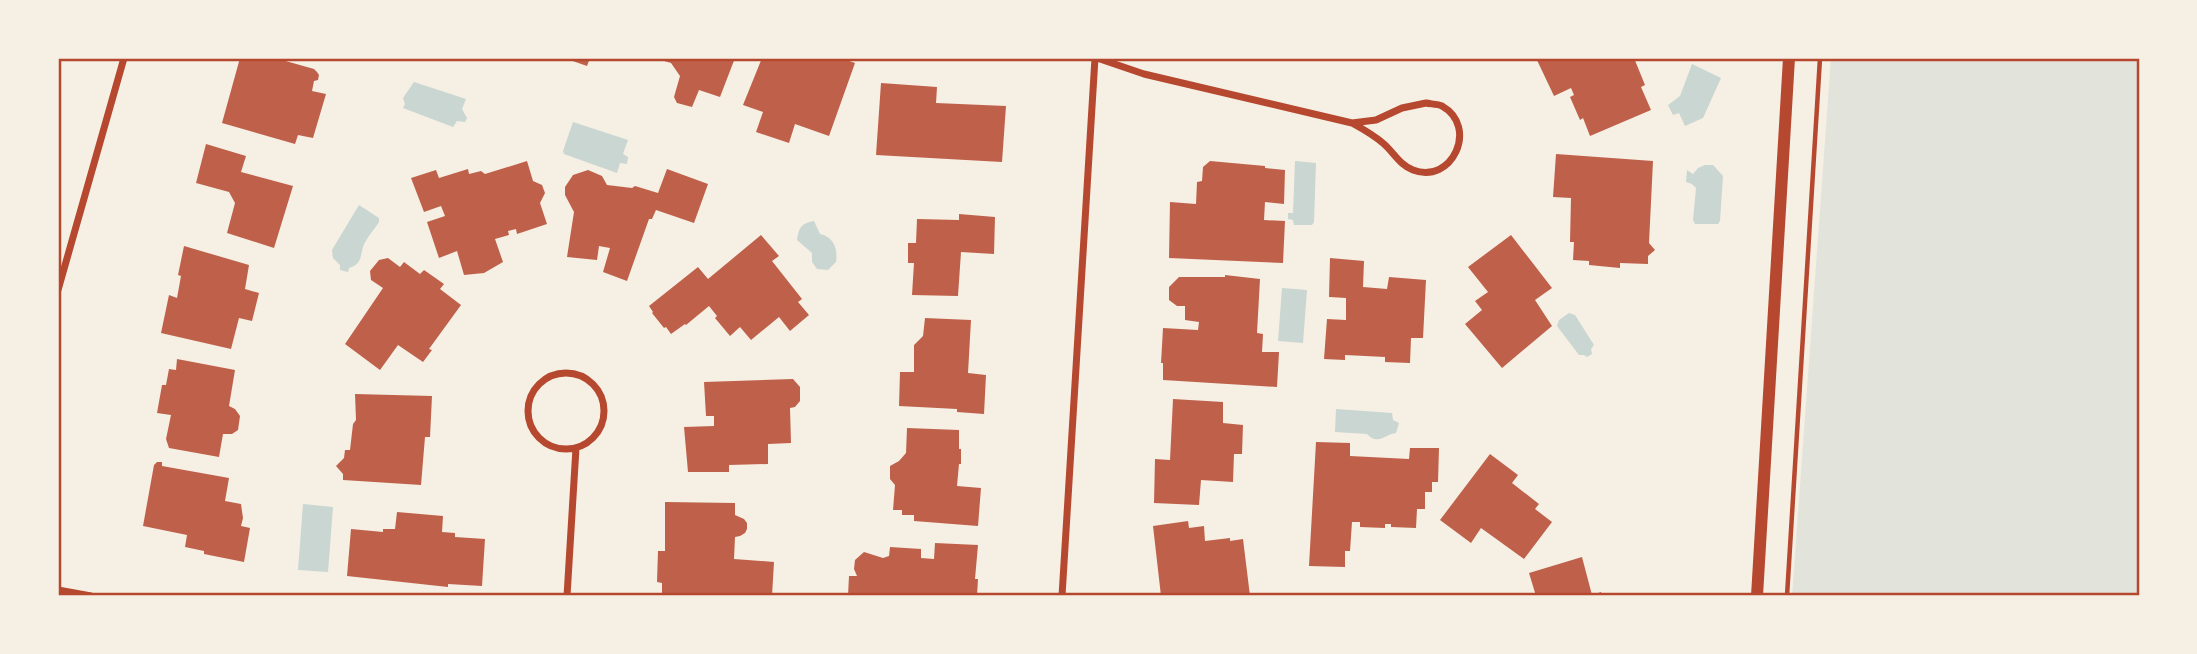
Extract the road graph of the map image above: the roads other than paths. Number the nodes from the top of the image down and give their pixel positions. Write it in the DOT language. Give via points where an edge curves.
graph roads {
  1 [pos="124,58"];
  2 [pos="1096,58"];
  3 [pos="1788,58"];
  4 [pos="1352,123"];
  5 [pos="58,290"];
  6 [pos="576,448"];
  7 [pos="58,590"];
  8 [pos="91,596"];
  9 [pos="566,596"];
  10 [pos="1062,596"];
  11 [pos="1757,596"];
  1 -- 5 [label="street"];
  2 -- 4 [label="street" via="1144,74"];
  2 -- 10 [label="street"];
  3 -- 11 [label="street"];
  4 -- 4 [label="street" via="1386,145 1403,164 1424,172 1442,168 1456,154 1460,139 1458,126 1442,106 1426,103"];
  6 -- 6 [label="street" via="598,434 605,408 591,382 566,372 540,382 527,405 527,419 538,439 550,446"];
  6 -- 9 [label="street"];
  7 -- 8 [label="street"];
}
